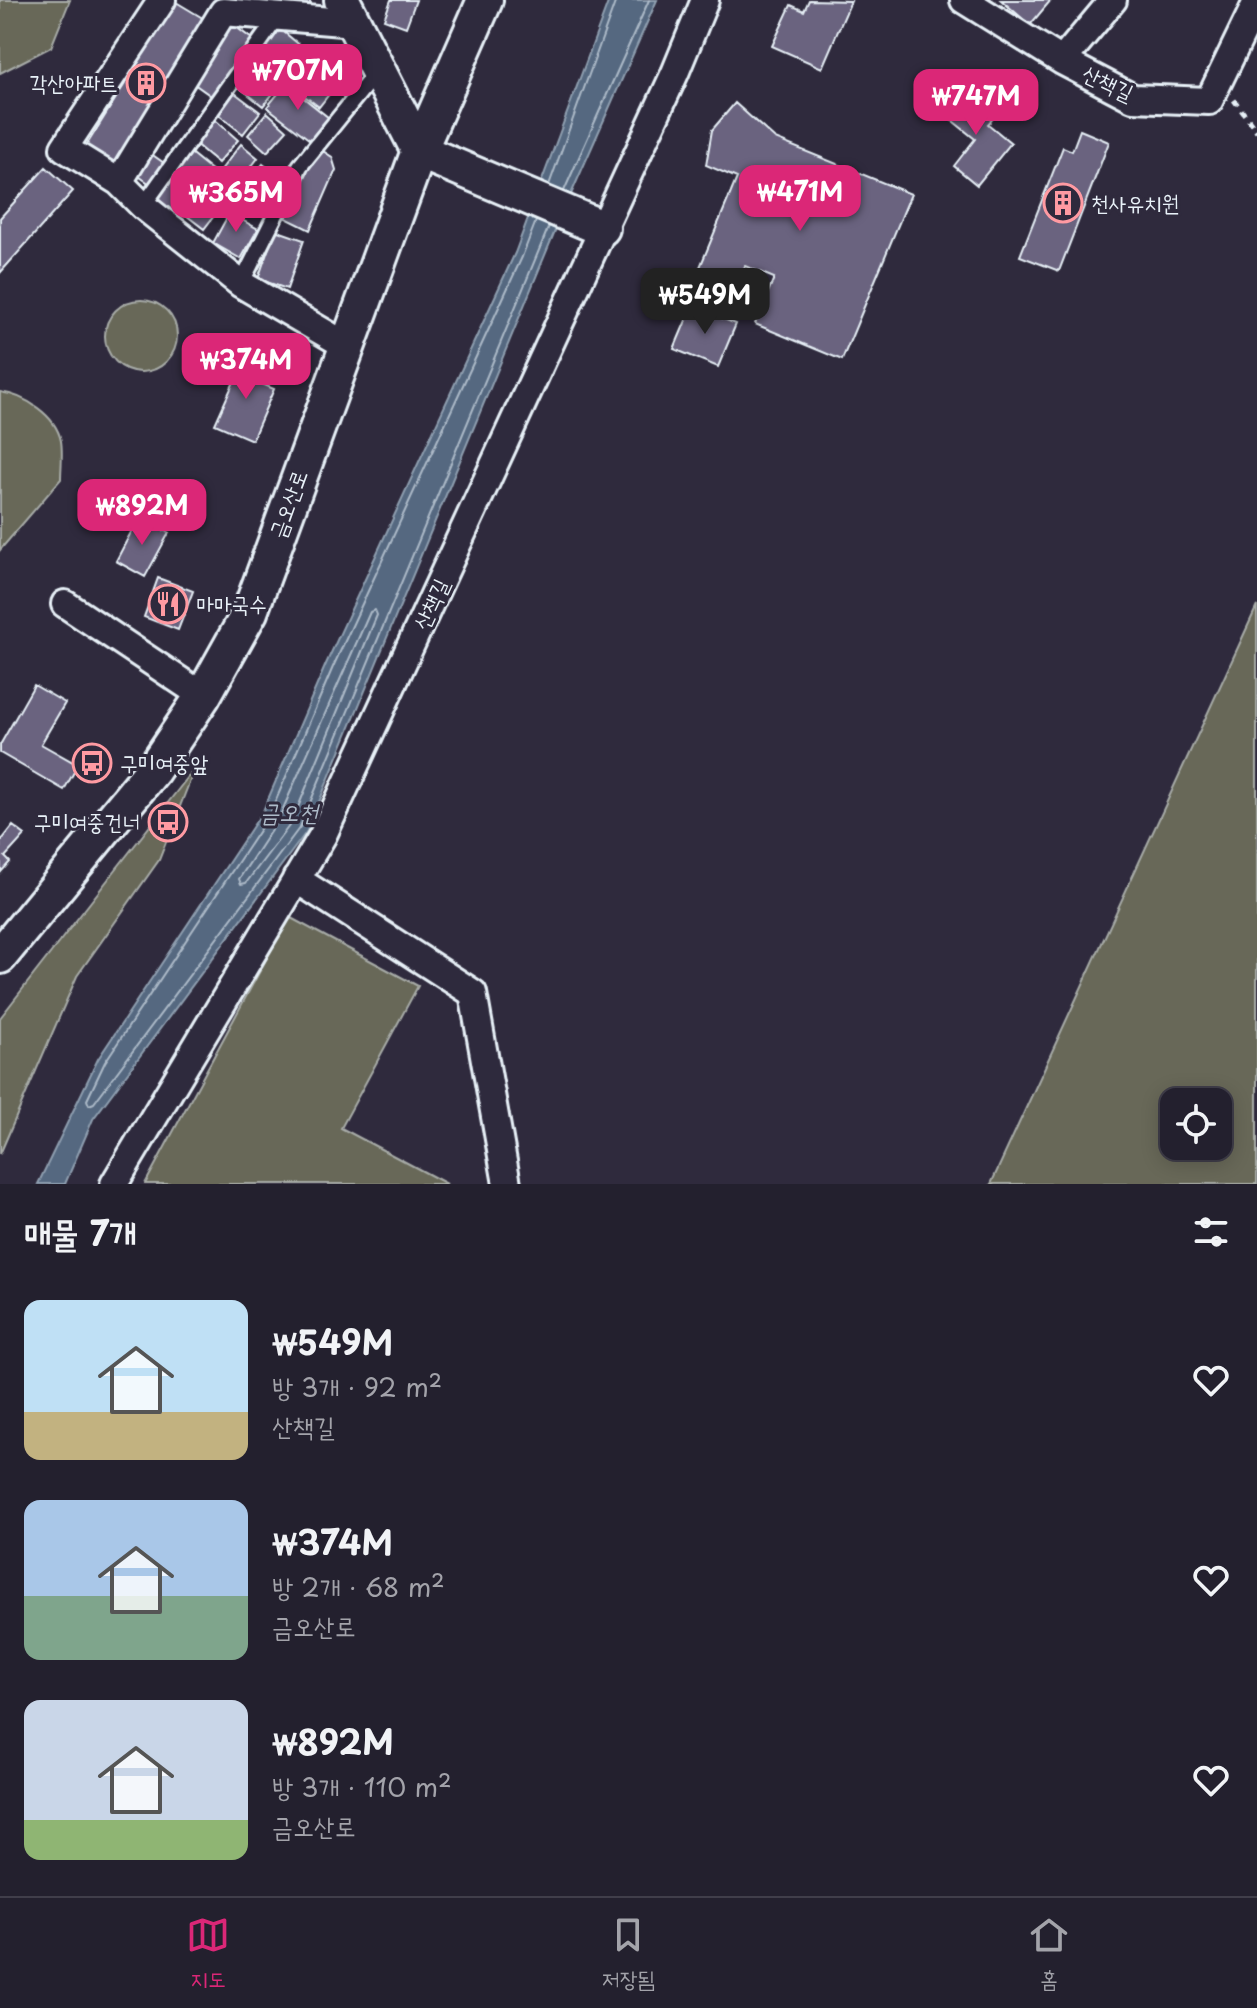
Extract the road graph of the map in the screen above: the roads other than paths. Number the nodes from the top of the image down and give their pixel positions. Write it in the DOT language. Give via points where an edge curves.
graph roads {
  1 [pos="162,0"];
  2 [pos="485,0"];
  3 [pos="705,0"];
  4 [pos="964,0"];
  5 [pos="1113,0"];
  6 [pos="1257,2"];
  7 [pos="348,12"];
  8 [pos="277,18"];
  9 [pos="1062,61"];
  10 [pos="377,71"];
  11 [pos="419,151"];
  12 [pos="119,182"];
  13 [pos="143,206"];
  14 [pos="602,228"];
  15 [pos="241,284"];
  16 [pos="347,346"];
  17 [pos="65,604"];
  18 [pos="203,696"];
  19 [pos="296,879"];
  20 [pos="0,956"];
  21 [pos="114,1184"];
  22 [pos="507,1184"];
  1 -- 12 [label="street" via="64,148"];
  2 -- 11 [label="street, 금오산로"];
  3 -- 14 [label="street, 산책길"];
  4 -- 9 [label="street, 산책길"];
  5 -- 9 [label="street"];
  6 -- 9 [label="street, 산책길" via="1209,101 1133,98"];
  7 -- 8 [label="street"];
  7 -- 10 [label="street"];
  8 -- 12 [label="street" via="223,12"];
  8 -- 13 [label="lane"];
  10 -- 11 [label="street"];
  10 -- 15 [label="lane" via="300,166"];
  11 -- 14 [label="street"];
  11 -- 16 [label="street, 금오산로"];
  12 -- 13 [label="street"];
  13 -- 15 [label="street"];
  14 -- 19 [label="street, 산책길" via="330,821"];
  15 -- 16 [label="street"];
  16 -- 18 [label="street, 금오산로" via="250,612"];
  17 -- 18 [label="street"];
  18 -- 20 [label="street, 금오산로" via="153,770"];
  19 -- 21 [label="street, 산책길"];
  19 -- 22 [label="street" via="473,993"];
}
